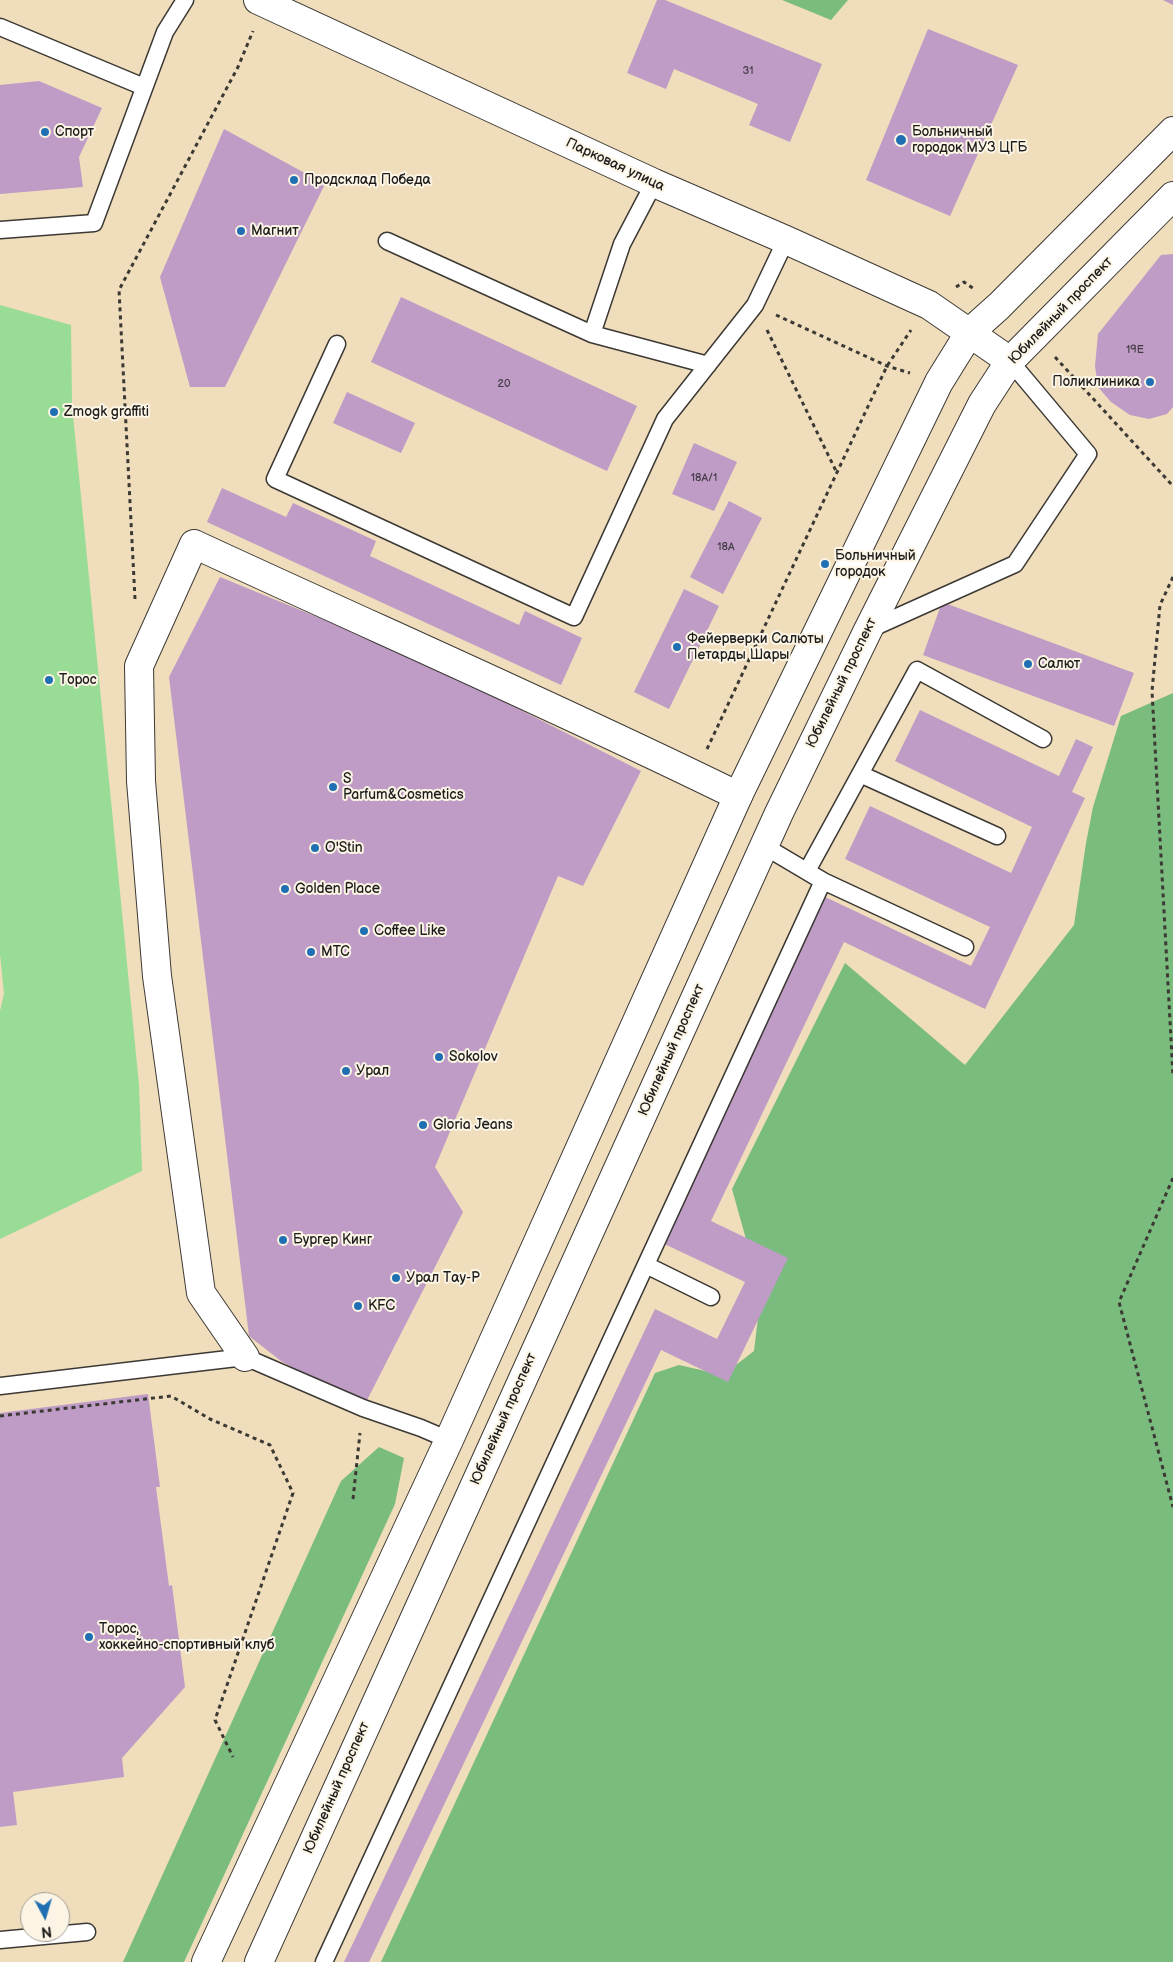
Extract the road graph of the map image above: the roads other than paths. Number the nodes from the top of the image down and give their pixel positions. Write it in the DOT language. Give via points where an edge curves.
graph roads {
  1 [pos="185,0"];
  2 [pos="261,1"];
  3 [pos="0,27"];
  4 [pos="144,87"];
  5 [pos="1173,131"];
  6 [pos="654,183"];
  7 [pos="1173,197"];
  8 [pos="0,230"];
  9 [pos="786,240"];
  10 [pos="387,242"];
  11 [pos="970,332"];
  12 [pos="592,334"];
  13 [pos="337,344"];
  14 [pos="1010,361"];
  15 [pos="708,365"];
  16 [pos="868,630"];
  17 [pos="1043,739"];
  18 [pos="860,774"];
  19 [pos="738,796"];
  20 [pos="997,836"];
  21 [pos="764,846"];
  22 [pos="806,871"];
  23 [pos="823,881"];
  24 [pos="965,946"];
  25 [pos="646,1265"];
  26 [pos="712,1297"];
  27 [pos="245,1357"];
  28 [pos="0,1386"];
  29 [pos="449,1440"];
  30 [pos="87,1932"];
  31 [pos="0,1940"];
  32 [pos="206,1962"];
  33 [pos="259,1962"];
  34 [pos="324,1962"];
  1 -- 4 [label="lane" via="165,32"];
  2 -- 6 [label="main road, Парковая улица"];
  3 -- 4 [label="lane"];
  4 -- 8 [label="lane" via="94,223"];
  5 -- 11 [label="main road"];
  6 -- 9 [label="main road, Парковая улица"];
  6 -- 12 [label="lane" via="622,244"];
  7 -- 14 [label="main road, Юбилейный проспект"];
  9 -- 11 [label="main road, Парковая улица" via="929,305"];
  9 -- 15 [label="lane" via="755,305"];
  10 -- 12 [label="lane"];
  11 -- 14 [label="main road, Парковая улица"];
  11 -- 19 [label="main road" via="939,382"];
  12 -- 15 [label="lane"];
  13 -- 15 [label="lane" via="275,480 574,617 665,419"];
  14 -- 16 [label="main road, Юбилейный проспект" via="982,404"];
  14 -- 16 [label="lane" via="1088,454 1015,564"];
  16 -- 21 [label="main road, Юбилейный проспект"];
  17 -- 18 [label="lane" via="917,670"];
  18 -- 20 [label="lane"];
  18 -- 22 [label="lane"];
  19 -- 27 [label="main road" via="194,544 139,666 141,781 157,976 201,1293"];
  19 -- 29 [label="main road"];
  21 -- 22 [label="lane"];
  21 -- 33 [label="main road, Юбилейный проспект"];
  22 -- 23 [label="lane"];
  23 -- 24 [label="lane"];
  23 -- 25 [label="lane"];
  25 -- 26 [label="lane"];
  25 -- 34 [label="lane"];
  27 -- 28 [label="lane"];
  27 -- 29 [label="lane" via="363,1408"];
  29 -- 32 [label="main road"];
  30 -- 31 [label="lane"];
}
